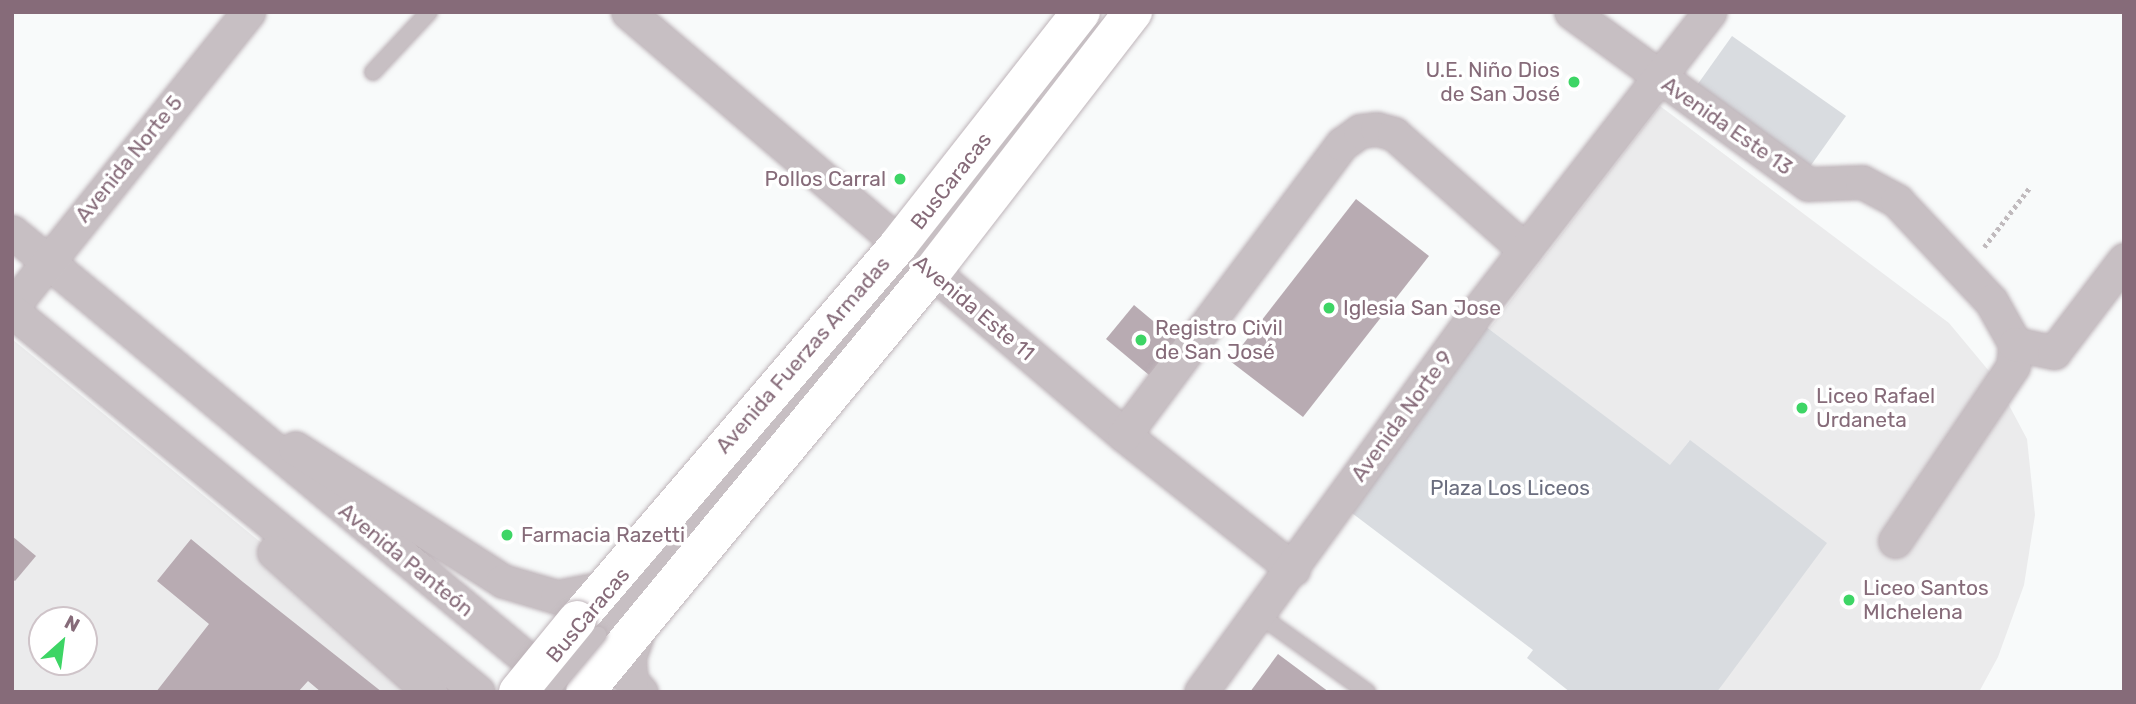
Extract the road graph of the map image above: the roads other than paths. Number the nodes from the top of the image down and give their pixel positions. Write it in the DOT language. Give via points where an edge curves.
graph roads {
  1 [pos="248,12"];
  2 [pos="429,12"];
  3 [pos="628,12"];
  4 [pos="1082,12"];
  5 [pos="1133,12"];
  6 [pos="1571,12"];
  7 [pos="1710,12"];
  8 [pos="373,72"];
  9 [pos="1659,79"];
  10 [pos="1042,99"];
  11 [pos="12,232"];
  12 [pos="1525,250"];
  13 [pos="916,258"];
  14 [pos="47,260"];
  15 [pos="2121,269"];
  16 [pos="12,309"];
  17 [pos="2015,344"];
  18 [pos="247,426"];
  19 [pos="1124,435"];
  20 [pos="209,472"];
  21 [pos="1895,541"];
  22 [pos="1293,569"];
  23 [pos="603,588"];
  24 [pos="1259,615"];
  25 [pos="642,621"];
  26 [pos="598,635"];
  27 [pos="430,692"];
  28 [pos="478,692"];
  29 [pos="518,692"];
  30 [pos="550,692"];
  31 [pos="567,692"];
  32 [pos="586,692"];
  33 [pos="641,692"];
  34 [pos="1201,692"];
  35 [pos="1367,692"];
  1 -- 14 [label="street, Avenida Norte 5"];
  2 -- 8 [label="lane"];
  3 -- 13 [label="street, Avenida Este 11"];
  4 -- 13 [label="main road, Avenida Fuerzas Armadas"];
  5 -- 13 [label="main road, Avenida Fuerzas Armadas"];
  6 -- 9 [label="street, Avenida Este 13"];
  7 -- 9 [label="street, Avenida Norte 9"];
  9 -- 12 [label="street, Avenida Norte 9"];
  9 -- 17 [label="street, Avenida Este 13" via="1808,184 1862,182 1897,201 1991,301"];
  10 -- 13 [label="lane, BusCaracas"];
  11 -- 14 [label="street, Avenida Panteón"];
  12 -- 19 [label="street" via="1394,134 1360,131 1342,144"];
  12 -- 22 [label="street, Avenida Norte 9"];
  13 -- 19 [label="street, Avenida Este 11"];
  13 -- 23 [label="main road, Avenida Fuerzas Armadas"];
  13 -- 25 [label="main road, Avenida Fuerzas Armadas"];
  13 -- 26 [label="lane, BusCaracas"];
  14 -- 16 [label="street, Avenida Norte 5"];
  14 -- 18 [label="street, Avenida Panteón"];
  15 -- 17 [label="street" via="2054,352"];
  16 -- 20 [label="street"];
  17 -- 21 [label="street" via="2013,366"];
  18 -- 23 [label="street, Avenida Panteón" via="312,456 503,581 557,597"];
  18 -- 31 [label="street, Avenida Panteón"];
  19 -- 22 [label="street, Avenida Este 11"];
  20 -- 27 [label="street" via="252,533"];
  20 -- 28 [label="street"];
  22 -- 24 [label="street, Avenida Norte 9"];
  23 -- 26 [label="main road, Avenida Fuerzas Armadas"];
  24 -- 34 [label="street, Avenida Norte 9"];
  24 -- 35 [label="lane"];
  25 -- 26 [label="main road, Avenida Fuerzas Armadas"];
  25 -- 33 [label="street" via="629,658 631,681"];
  26 -- 29 [label="main road, Avenida Fuerzas Armadas, bridge"];
  26 -- 30 [label="lane, BusCaracas, bridge"];
  26 -- 32 [label="main road, Avenida Fuerzas Armadas"];
}
